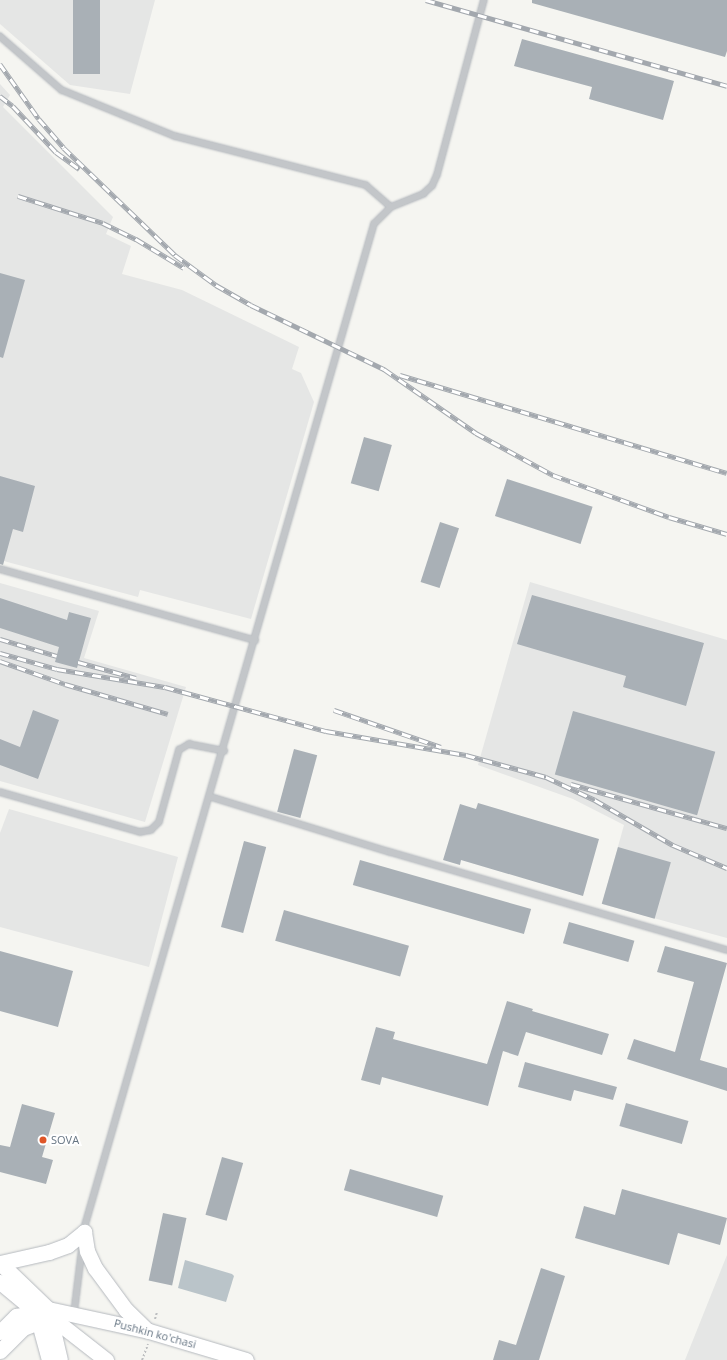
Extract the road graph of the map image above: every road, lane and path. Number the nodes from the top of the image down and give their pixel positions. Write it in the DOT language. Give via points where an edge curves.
graph roads {
  1 [pos="484,0"];
  2 [pos="0,36"];
  3 [pos="391,207"];
  4 [pos="0,568"];
  5 [pos="255,640"];
  6 [pos="224,751"];
  7 [pos="0,792"];
  8 [pos="211,797"];
  9 [pos="727,950"];
  10 [pos="84,1232"];
  11 [pos="0,1263"];
  12 [pos="0,1282"];
  13 [pos="53,1317"];
  14 [pos="149,1331"];
  15 [pos="0,1332"];
  16 [pos="0,1351"];
  17 [pos="49,1360"];
  18 [pos="60,1360"];
  19 [pos="106,1360"];
  20 [pos="246,1360"];
  1 -- 3 [label="lane" via="437,175 432,186 423,194"];
  2 -- 3 [label="lane" via="62,90 176,136 366,185"];
  3 -- 5 [label="lane" via="374,224"];
  4 -- 5 [label="lane"];
  5 -- 6 [label="lane"];
  6 -- 7 [label="lane" via="189,744 179,750 159,822 151,830 140,832"];
  6 -- 8 [label="lane"];
  8 -- 9 [label="lane"];
  8 -- 10 [label="lane"];
  10 -- 11 [label="main road" via="68,1245"];
  10 -- 13 [label="lane"];
  10 -- 14 [label="main road" via="87,1252 95,1268 126,1310"];
  11 -- 13 [label="main road"];
  12 -- 13 [label="main road"];
  13 -- 14 [label="main road, Pushkin ko'chasi"];
  13 -- 15 [label="main road" via="16,1316"];
  13 -- 16 [label="main road" via="23,1328"];
  13 -- 17 [label="main road"];
  13 -- 18 [label="main road"];
  13 -- 19 [label="main road"];
  14 -- 20 [label="main road, Pushkin ko'chasi"];
}
